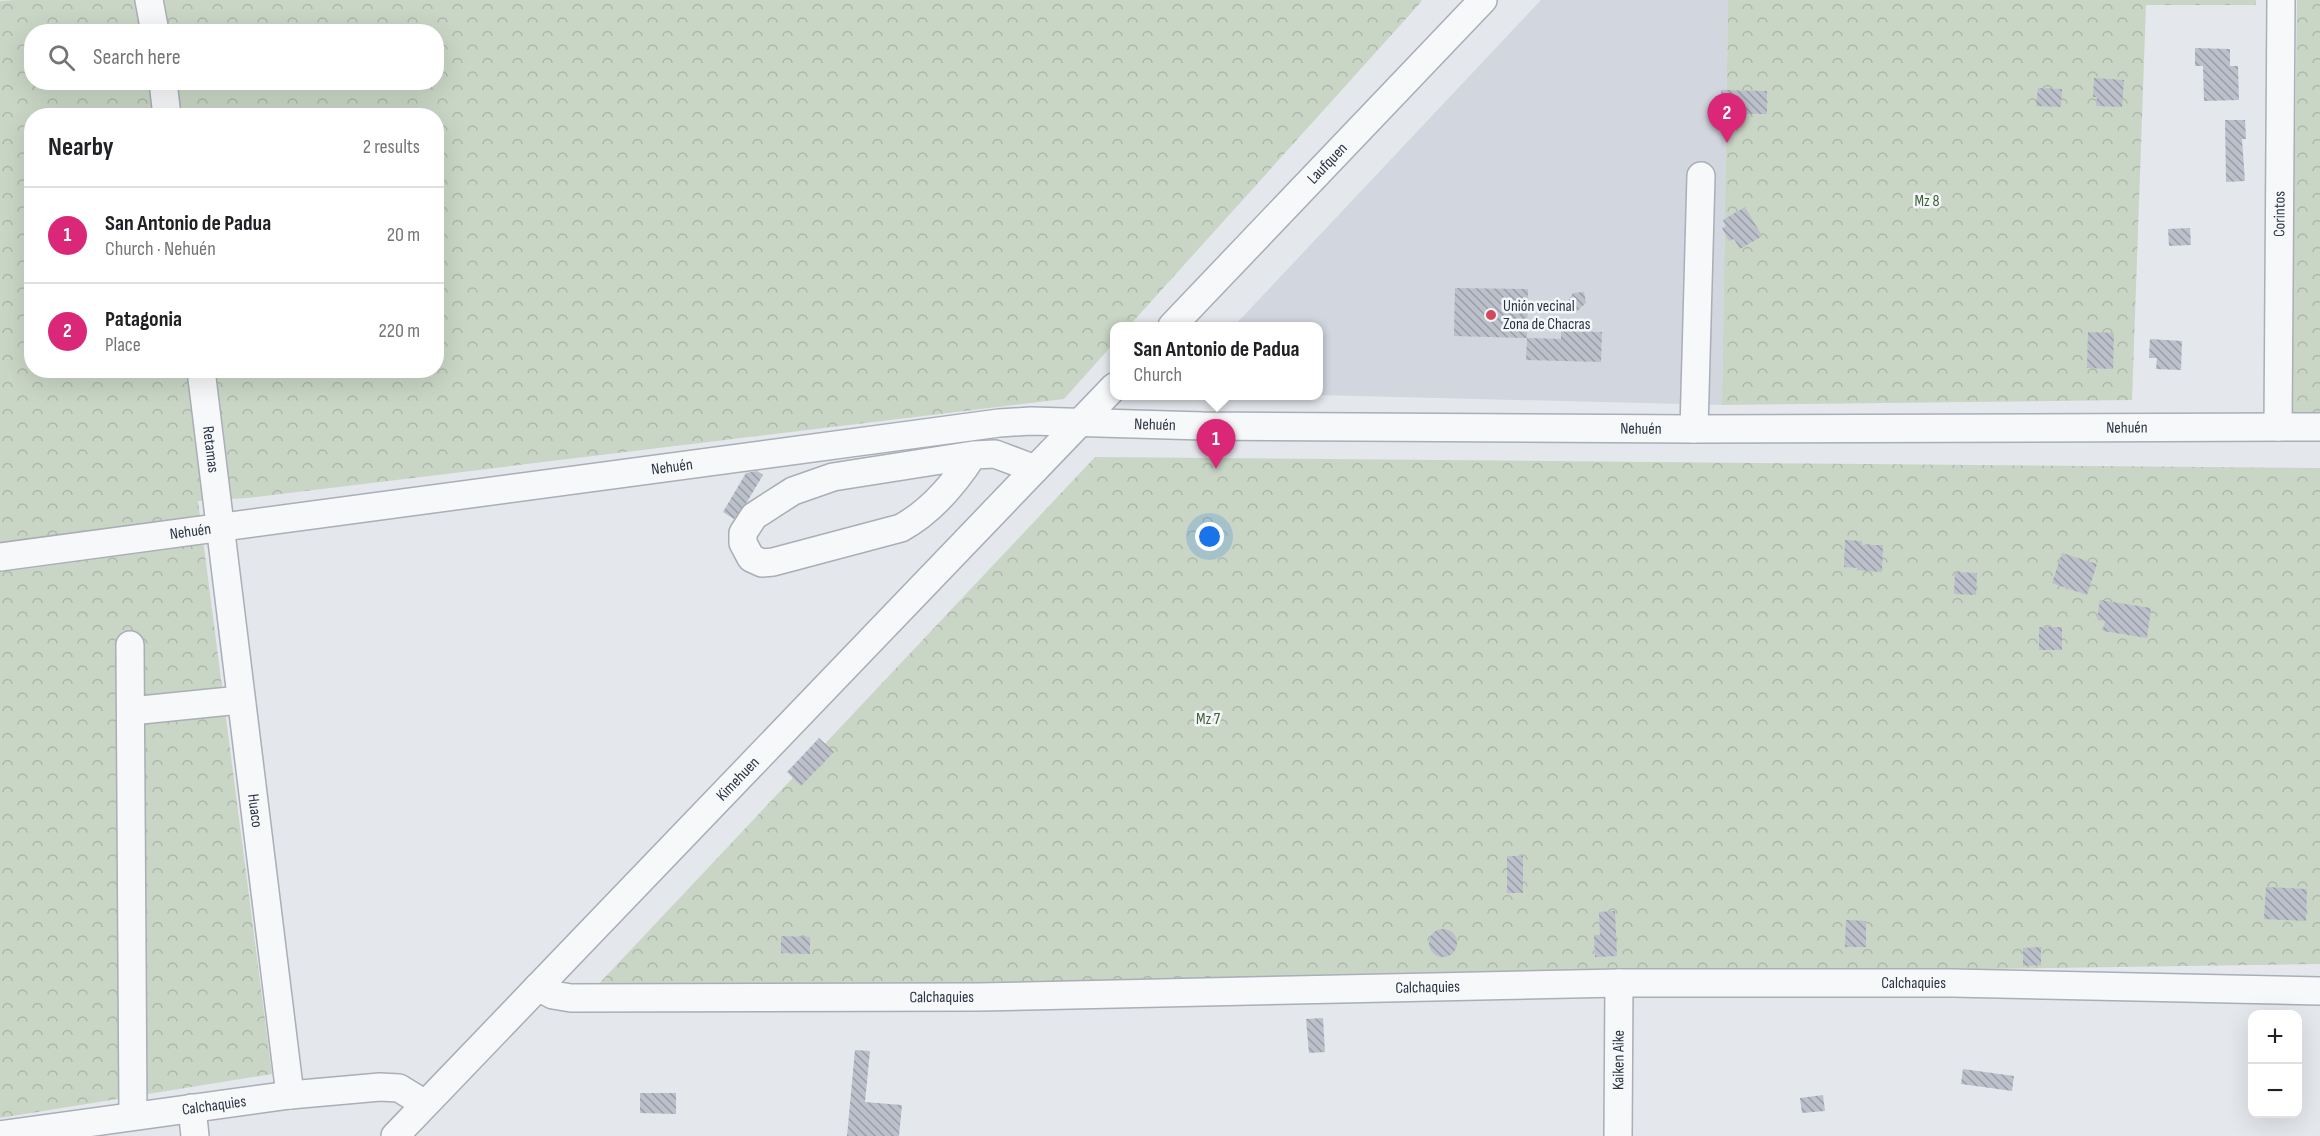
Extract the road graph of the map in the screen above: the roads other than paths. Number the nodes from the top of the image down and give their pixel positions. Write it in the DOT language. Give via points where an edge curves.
graph roads {
  1 [pos="149,0"];
  2 [pos="2281,0"];
  3 [pos="1466,6"];
  4 [pos="154,24"];
  5 [pos="164,90"];
  6 [pos="166,108"];
  7 [pos="1701,176"];
  8 [pos="1177,322"];
  9 [pos="202,378"];
  10 [pos="1110,391"];
  11 [pos="1081,422"];
  12 [pos="2278,427"];
  13 [pos="2320,427"];
  14 [pos="1694,429"];
  15 [pos="973,455"];
  16 [pos="1035,469"];
  17 [pos="221,528"];
  18 [pos="0,557"];
  19 [pos="130,645"];
  20 [pos="240,700"];
  21 [pos="131,711"];
  22 [pos="1619,983"];
  23 [pos="538,987"];
  24 [pos="2320,991"];
  25 [pos="290,1095"];
  26 [pos="425,1104"];
  27 [pos="192,1108"];
  28 [pos="134,1116"];
  29 [pos="0,1135"];
  30 [pos="195,1136"];
  31 [pos="395,1136"];
  32 [pos="1618,1136"];
  1 -- 4 [label="street"];
  2 -- 12 [label="street, Corintos"];
  3 -- 8 [label="street, Laufquen"];
  5 -- 6 [label="street"];
  7 -- 14 [label="street"];
  9 -- 17 [label="street, Retamas"];
  10 -- 11 [label="street"];
  11 -- 14 [label="street, Nehuén"];
  11 -- 16 [label="street, Kimehuen"];
  11 -- 17 [label="street, Nehuén" via="999,423"];
  12 -- 13 [label="street, Nehuén"];
  12 -- 14 [label="street, Nehuén"];
  15 -- 15 [label="street" via="918,519 901,528 762,563 751,558 743,543 743,533 754,516 792,491 833,477"];
  15 -- 16 [label="street" via="995,454"];
  16 -- 23 [label="street, Kimehuen"];
  17 -- 18 [label="street, Nehuén"];
  17 -- 20 [label="street, Huaco"];
  19 -- 21 [label="street"];
  20 -- 21 [label="street"];
  20 -- 25 [label="street, Huaco"];
  21 -- 28 [label="street"];
  22 -- 23 [label="street, Calchaquies" via="989,996 583,998 553,995"];
  22 -- 24 [label="street, Calchaquies" via="1952,983"];
  22 -- 32 [label="street, Kaiken Aike"];
  23 -- 26 [label="street, Kimehuen"];
  25 -- 26 [label="street, Calchaquies" via="399,1088"];
  25 -- 27 [label="street, Calchaquies"];
  26 -- 31 [label="street, Kimehuen"];
  27 -- 28 [label="street, Calchaquies"];
  27 -- 30 [label="street"];
  28 -- 29 [label="street, Calchaquies"];
}
